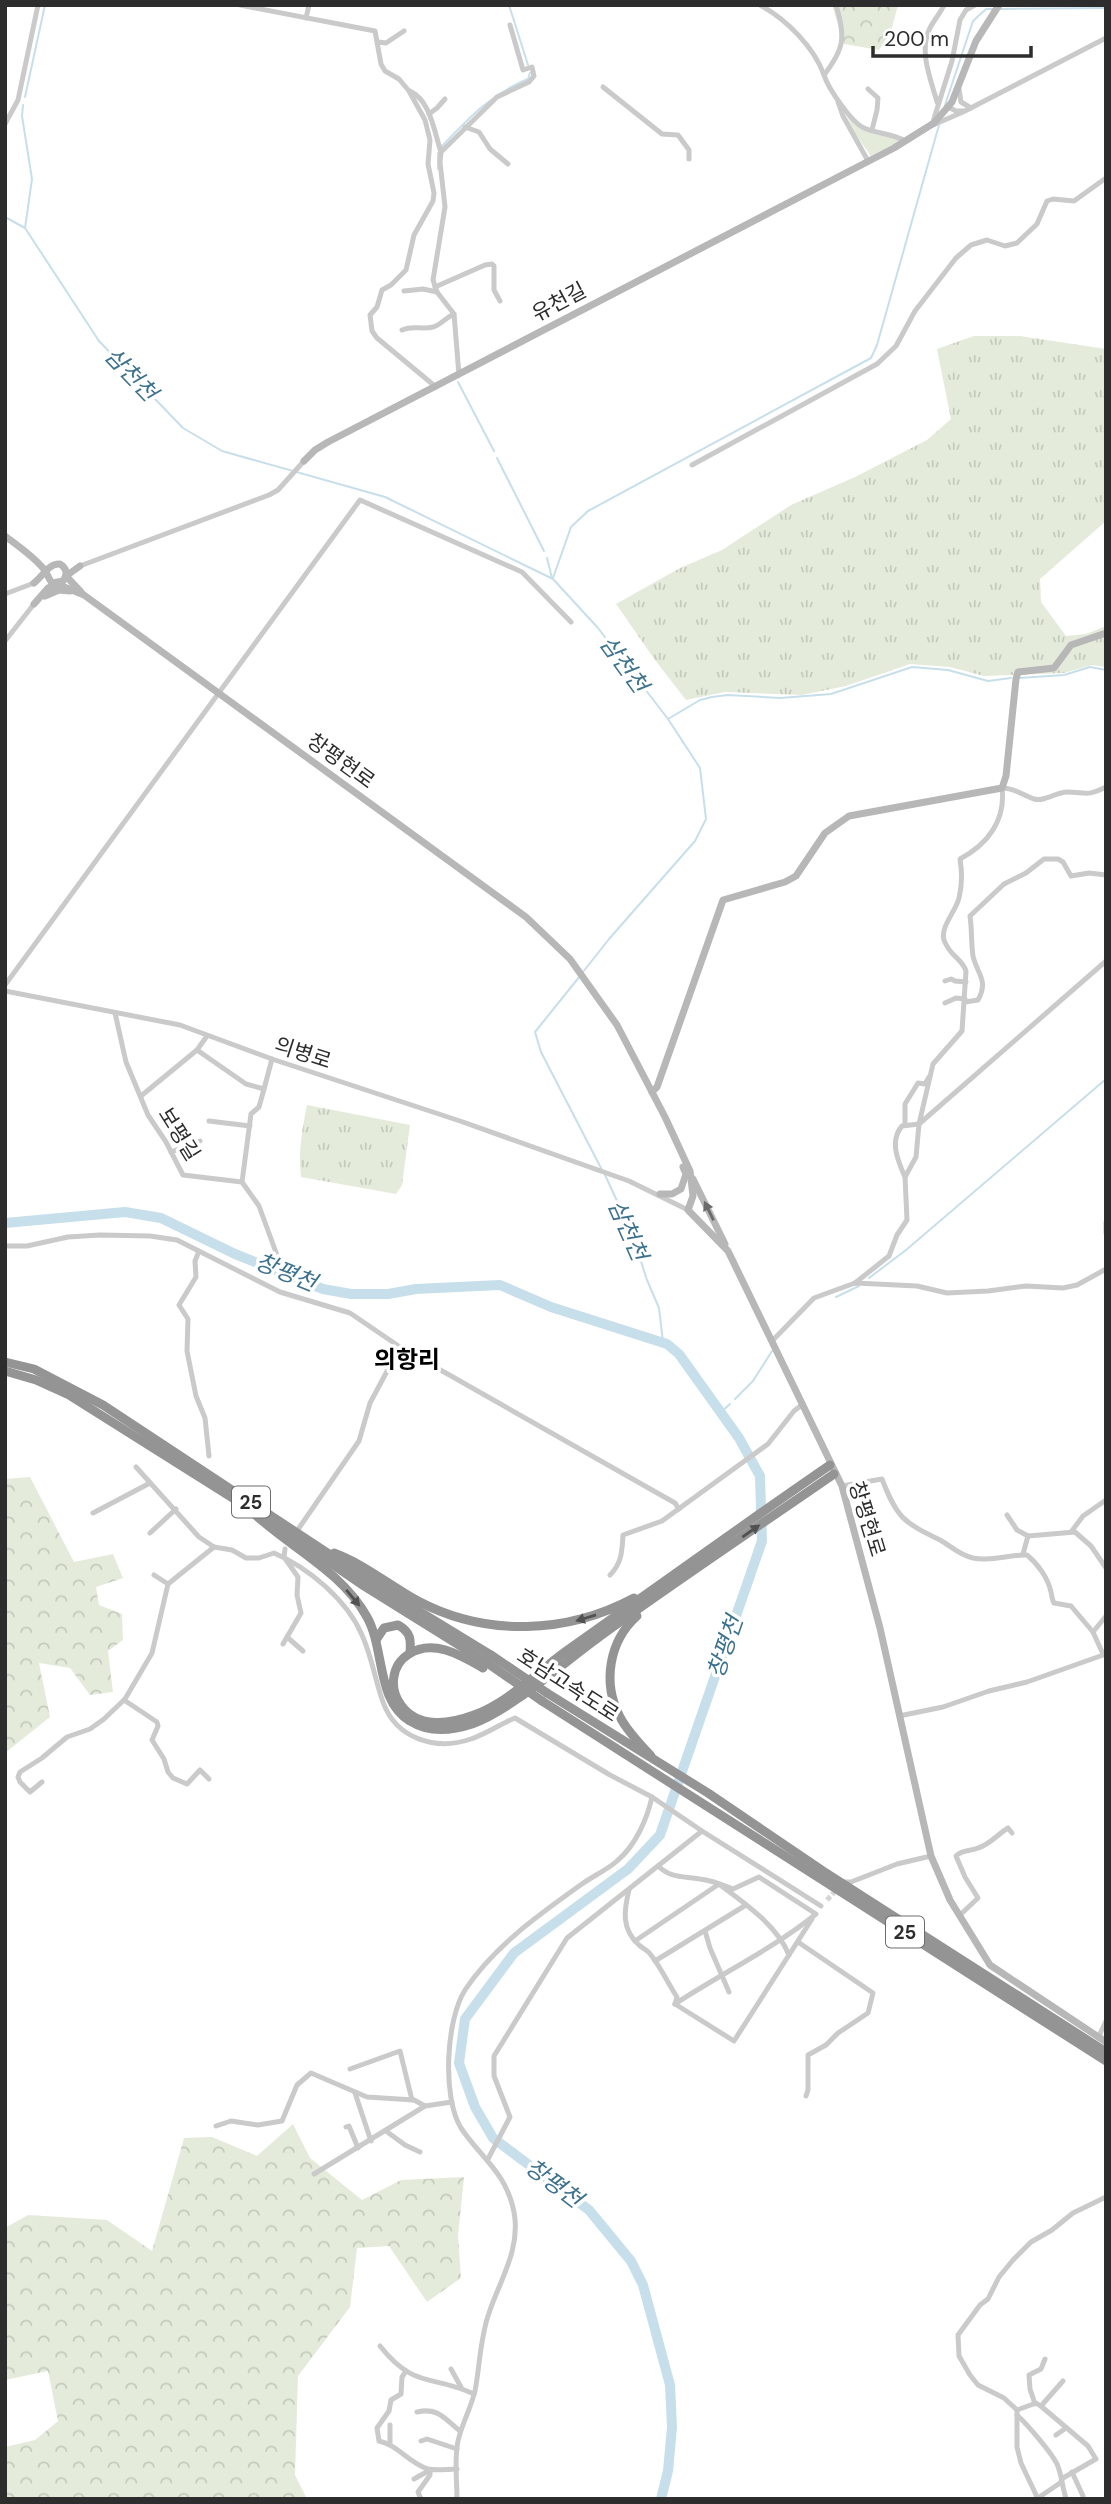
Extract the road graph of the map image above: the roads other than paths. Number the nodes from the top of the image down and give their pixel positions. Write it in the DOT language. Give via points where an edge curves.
graph roads {
  1 [pos="38,5"];
  2 [pos="240,5"];
  3 [pos="309,5"];
  4 [pos="760,5"];
  5 [pos="836,5"];
  6 [pos="944,5"];
  7 [pos="975,5"];
  8 [pos="997,8"];
  9 [pos="306,18"];
  10 [pos="510,25"];
  11 [pos="404,31"];
  12 [pos="1106,38"];
  13 [pos="378,42"];
  14 [pos="824,75"];
  15 [pos="603,87"];
  16 [pos="959,88"];
  17 [pos="868,89"];
  18 [pos="409,91"];
  19 [pos="836,95"];
  20 [pos="445,99"];
  21 [pos="938,105"];
  22 [pos="948,107"];
  23 [pos="968,110"];
  24 [pos="429,114"];
  25 [pos="5,124"];
  26 [pos="931,125"];
  27 [pos="465,127"];
  28 [pos="872,130"];
  29 [pos="905,141"];
  30 [pos="441,152"];
  31 [pos="689,159"];
  32 [pos="868,161"];
  33 [pos="509,164"];
  34 [pos="1106,178"];
  35 [pos="404,290"];
  36 [pos="436,290"];
  37 [pos="500,301"];
  38 [pos="454,314"];
  39 [pos="402,330"];
  40 [pos="459,375"];
  41 [pos="436,387"];
  42 [pos="304,461"];
  43 [pos="692,465"];
  44 [pos="5,536"];
  45 [pos="30,555"];
  46 [pos="52,564"];
  47 [pos="62,566"];
  48 [pos="80,566"];
  49 [pos="47,575"];
  50 [pos="66,576"];
  51 [pos="34,583"];
  52 [pos="58,584"];
  53 [pos="5,594"];
  54 [pos="84,595"];
  55 [pos="34,604"];
  56 [pos="571,622"];
  57 [pos="1106,633"];
  58 [pos="5,641"];
  59 [pos="220,693"];
  60 [pos="1106,787"];
  61 [pos="1002,788"];
  62 [pos="1106,875"];
  63 [pos="1106,961"];
  64 [pos="945,981"];
  65 [pos="966,982"];
  66 [pos="5,985"];
  67 [pos="5,991"];
  68 [pos="965,1000"];
  69 [pos="945,1003"];
  70 [pos="115,1013"];
  71 [pos="208,1036"];
  72 [pos="197,1050"];
  73 [pos="272,1059"];
  74 [pos="930,1077"];
  75 [pos="264,1088"];
  76 [pos="652,1092"];
  77 [pos="141,1096"];
  78 [pos="209,1121"];
  79 [pos="919,1124"];
  80 [pos="905,1125"];
  81 [pos="250,1126"];
  82 [pos="672,1133"];
  83 [pos="200,1141"];
  84 [pos="171,1152"];
  85 [pos="690,1171"];
  86 [pos="905,1177"];
  87 [pos="242,1182"];
  88 [pos="660,1194"];
  89 [pos="688,1210"];
  90 [pos="1106,1222"];
  91 [pos="1106,1233"];
  92 [pos="5,1246"];
  93 [pos="199,1251"];
  94 [pos="728,1251"];
  95 [pos="278,1258"];
  96 [pos="1106,1269"];
  97 [pos="855,1283"];
  98 [pos="772,1341"];
  99 [pos="400,1347"];
  100 [pos="5,1362"];
  101 [pos="5,1371"];
  102 [pos="803,1404"];
  103 [pos="209,1456"];
  104 [pos="136,1467"];
  105 [pos="832,1469"];
  106 [pos="150,1483"];
  107 [pos="842,1486"];
  108 [pos="1106,1500"];
  109 [pos="246,1506"];
  110 [pos="176,1509"];
  111 [pos="680,1509"];
  112 [pos="93,1513"];
  113 [pos="1007,1515"];
  114 [pos="299,1528"];
  115 [pos="1071,1532"];
  116 [pos="150,1533"];
  117 [pos="1028,1536"];
  118 [pos="318,1546"];
  119 [pos="214,1547"];
  120 [pos="285,1549"];
  121 [pos="1023,1554"];
  122 [pos="284,1557"];
  123 [pos="1106,1568"];
  124 [pos="154,1575"];
  125 [pos="610,1575"];
  126 [pos="671,1582"];
  127 [pos="168,1584"];
  128 [pos="1106,1616"];
  129 [pos="1093,1632"];
  130 [pos="287,1637"];
  131 [pos="376,1640"];
  132 [pos="283,1644"];
  133 [pos="303,1651"];
  134 [pos="410,1653"];
  135 [pos="1105,1654"];
  136 [pos="487,1662"];
  137 [pos="544,1697"];
  138 [pos="124,1700"];
  139 [pos="899,1716"];
  140 [pos="654,1766"];
  141 [pos="209,1779"];
  142 [pos="42,1782"];
  143 [pos="654,1798"];
  144 [pos="702,1831"];
  145 [pos="1012,1833"];
  146 [pos="931,1856"];
  147 [pos="658,1866"];
  148 [pos="844,1882"];
  149 [pos="719,1884"];
  150 [pos="629,1889"];
  151 [pos="827,1900"];
  152 [pos="746,1905"];
  153 [pos="821,1906"];
  154 [pos="816,1914"];
  155 [pos="959,1916"];
  156 [pos="705,1931"];
  157 [pos="783,1940"];
  158 [pos="635,1941"];
  159 [pos="798,1942"];
  160 [pos="789,1955"];
  161 [pos="655,1961"];
  162 [pos="722,1973"];
  163 [pos="729,1992"];
  164 [pos="675,2004"];
  165 [pos="1106,2021"];
  166 [pos="1102,2040"];
  167 [pos="1106,2052"];
  168 [pos="1106,2062"];
  169 [pos="350,2069"];
  170 [pos="355,2093"];
  171 [pos="806,2096"];
  172 [pos="412,2100"];
  173 [pos="452,2102"];
  174 [pos="425,2106"];
  175 [pos="216,2126"];
  176 [pos="346,2127"];
  177 [pos="386,2131"];
  178 [pos="371,2141"];
  179 [pos="358,2148"];
  180 [pos="420,2152"];
  181 [pos="488,2159"];
  182 [pos="314,2174"];
  183 [pos="1106,2197"];
  184 [pos="380,2346"];
  185 [pos="1045,2359"];
  186 [pos="451,2370"];
  187 [pos="405,2371"];
  188 [pos="1063,2381"];
  189 [pos="461,2387"];
  190 [pos="474,2394"];
  191 [pos="1038,2405"];
  192 [pos="417,2412"];
  193 [pos="1017,2413"];
  194 [pos="390,2425"];
  195 [pos="1066,2428"];
  196 [pos="460,2431"];
  197 [pos="1056,2435"];
  198 [pos="421,2441"];
  199 [pos="390,2444"];
  200 [pos="457,2449"];
  201 [pos="457,2469"];
  202 [pos="430,2470"];
  203 [pos="1072,2472"];
  204 [pos="414,2479"];
  205 [pos="1062,2480"];
  206 [pos="1083,2496"];
  207 [pos="1066,2498"];
  208 [pos="421,2499"];
  209 [pos="457,2499"];
  210 [pos="1038,2499"];
  1 -- 25 [label="street" via="18,100"];
  2 -- 9 [label="street"];
  3 -- 9 [label="street"];
  4 -- 14 [label="street" via="797,34"];
  5 -- 14 [label="street" via="841,50"];
  6 -- 21 [label="street" via="928,32 926,48"];
  7 -- 21 [label="street" via="960,20"];
  8 -- 16 [label="main road, 유천길" via="976,41"];
  9 -- 13 [label="street" via="375,32"];
  10 -- 27 [label="street" via="523,70 532,67 534,76 497,97"];
  11 -- 13 [label="street" via="386,43"];
  12 -- 23 [label="street"];
  13 -- 18 [label="street" via="385,71"];
  14 -- 19 [label="street"];
  15 -- 31 [label="street" via="662,134 678,135 689,150"];
  16 -- 22 [label="main road, 유천길"];
  16 -- 23 [label="street"];
  17 -- 28 [label="street" via="878,98"];
  18 -- 24 [label="street" via="418,96"];
  18 -- 41 [label="street" via="430,139 433,201 414,235 406,270 382,290 370,315 377,338"];
  19 -- 28 [label="street" via="857,123"];
  19 -- 32 [label="street"];
  20 -- 24 [label="street"];
  21 -- 26 [label="street"];
  22 -- 23 [label="street"];
  22 -- 26 [label="main road, 유천길"];
  23 -- 26 [label="street"];
  24 -- 30 [label="street"];
  26 -- 29 [label="main road, 유천길"];
  27 -- 30 [label="street"];
  27 -- 33 [label="street" via="479,132 490,149"];
  28 -- 29 [label="street"];
  29 -- 32 [label="main road, 유천길"];
  30 -- 36 [label="street" via="444,207 434,269"];
  32 -- 40 [label="main road, 유천길"];
  34 -- 43 [label="street" via="1074,201 1047,201 1038,224 1013,244 990,240 966,248 917,307 896,346 877,363"];
  35 -- 36 [label="street"];
  36 -- 37 [label="street" via="492,264 494,290"];
  36 -- 38 [label="street"];
  38 -- 39 [label="street" via="438,326"];
  38 -- 40 [label="street"];
  40 -- 41 [label="main road, 유천길"];
  41 -- 42 [label="main road, 유천길" via="328,442"];
  42 -- 48 [label="street, 유천길" via="278,491"];
  44 -- 45 [label="main road"];
  45 -- 46 [label="main road"];
  45 -- 49 [label="main road"];
  45 -- 51 [label="main road" via="37,570"];
  46 -- 47 [label="main road"];
  46 -- 49 [label="main road"];
  47 -- 48 [label="main road"];
  47 -- 50 [label="main road"];
  48 -- 50 [label="main road"];
  48 -- 54 [label="main road" via="75,578"];
  49 -- 51 [label="main road"];
  49 -- 52 [label="main road"];
  49 -- 55 [label="main road"];
  50 -- 52 [label="main road"];
  50 -- 54 [label="main road"];
  51 -- 53 [label="street"];
  52 -- 54 [label="main road"];
  52 -- 55 [label="main road"];
  54 -- 55 [label="main road" via="59,590"];
  54 -- 59 [label="main road, 창평현로"];
  55 -- 58 [label="street"];
  56 -- 59 [label="street" via="522,572 360,500"];
  57 -- 61 [label="main road" via="1071,645 1054,668 1018,672"];
  59 -- 66 [label="street"];
  59 -- 76 [label="main road, 창평현로" via="526,917 592,988"];
  60 -- 61 [label="street" via="1086,795 1065,792 1040,800 1014,788"];
  61 -- 65 [label="street" via="993,832 960,859 960,897 943,937 952,957 964,964"];
  61 -- 76 [label="main road" via="849,816 825,833 792,880 723,900"];
  62 -- 68 [label="street" via="1071,876 1063,862 1050,858 1004,884 970,916 982,993 978,999"];
  63 -- 79 [label="street"];
  64 -- 65 [label="street"];
  65 -- 68 [label="street"];
  67 -- 70 [label="street, 의병로"];
  68 -- 69 [label="street"];
  68 -- 74 [label="street" via="962,1031 933,1064"];
  70 -- 71 [label="street, 의병로" via="180,1025"];
  70 -- 77 [label="street, 보평길" via="126,1062"];
  71 -- 72 [label="street, 보평길"];
  71 -- 73 [label="street, 의병로"];
  72 -- 75 [label="street" via="246,1084"];
  72 -- 77 [label="street, 보평길"];
  73 -- 75 [label="street"];
  73 -- 88 [label="street, 의병로"];
  74 -- 79 [label="street"];
  74 -- 80 [label="street" via="925,1084 918,1083 905,1104"];
  75 -- 81 [label="street"];
  76 -- 82 [label="main road"];
  77 -- 84 [label="street, 보평길"];
  78 -- 81 [label="street"];
  79 -- 80 [label="street"];
  79 -- 86 [label="street" via="916,1157"];
  80 -- 86 [label="street" via="895,1141"];
  81 -- 87 [label="street"];
  82 -- 85 [label="main road"];
  82 -- 88 [label="main road" via="685,1181 672,1194"];
  83 -- 84 [label="street"];
  84 -- 87 [label="street, 보평길" via="183,1175"];
  85 -- 89 [label="main road" via="693,1196"];
  94 -- 85 [label="main road, one-way"];
  86 -- 97 [label="street" via="906,1220 889,1256"];
  87 -- 95 [label="street" via="259,1206"];
  88 -- 89 [label="street"];
  89 -- 94 [label="main road, 창평현로"];
  90 -- 91 [label="street"];
  92 -- 93 [label="street" via="112,1235 177,1240"];
  93 -- 99 [label="street" via="280,1292 350,1313"];
  93 -- 103 [label="street" via="196,1277 179,1305 188,1319 187,1351 205,1418"];
  94 -- 98 [label="main road, 창평현로"];
  96 -- 97 [label="street" via="1063,1288 947,1293 917,1286"];
  97 -- 98 [label="street" via="814,1298"];
  98 -- 102 [label="main road, 창평현로"];
  99 -- 111 [label="street"];
  99 -- 114 [label="street" via="370,1403 359,1441"];
  100 -- 118 [label="highway, 호남고속도로 / 25" via="34,1369 103,1405"];
  101 -- 109 [label="highway, 호남고속도로 / 25" via="69,1395"];
  102 -- 105 [label="main road, 창평현로"];
  102 -- 111 [label="street" via="765,1447"];
  104 -- 106 [label="street"];
  105 -- 107 [label="main road, 창평현로"];
  126 -- 105 [label="highway, one-way" via="721,1553"];
  105 -- 126 [label="highway" via="727,1536"];
  106 -- 110 [label="street"];
  106 -- 112 [label="street"];
  107 -- 121 [label="street" via="882,1479 909,1525 958,1553 998,1560"];
  107 -- 139 [label="main road, 창평현로"];
  108 -- 115 [label="street" via="1083,1516"];
  109 -- 131 [label="highway, one-way" via="266,1527 341,1584 368,1618"];
  109 -- 136 [label="highway, 호남고속도로 / 25"];
  110 -- 116 [label="street"];
  110 -- 119 [label="street"];
  111 -- 125 [label="street" via="623,1535 618,1567"];
  113 -- 117 [label="street" via="1017,1530"];
  115 -- 117 [label="street"];
  115 -- 123 [label="street" via="1091,1546"];
  117 -- 121 [label="street"];
  126 -- 118 [label="highway, one-way" via="573,1622 518,1627 454,1616 411,1597 349,1558"];
  118 -- 136 [label="highway, 호남고속도로 / 25"];
  119 -- 122 [label="street" via="246,1558 274,1553"];
  119 -- 127 [label="street"];
  120 -- 122 [label="street"];
  121 -- 129 [label="street" via="1041,1570 1054,1604 1072,1606"];
  122 -- 130 [label="street" via="298,1577 301,1613"];
  122 -- 143 [label="street" via="315,1578 349,1613 365,1643 391,1719 405,1733 419,1741 445,1744 471,1739 515,1718"];
  124 -- 127 [label="street"];
  126 -- 131 [label="highway" via="506,1705 472,1724 453,1728 424,1728 398,1713 389,1696"];
  126 -- 134 [label="highway" via="476,1714 425,1722 402,1707 393,1682 395,1670"];
  126 -- 140 [label="highway" via="620,1635 611,1664 612,1696 620,1718"];
  127 -- 138 [label="street" via="152,1653"];
  128 -- 129 [label="street"];
  129 -- 135 [label="street"];
  130 -- 132 [label="street"];
  130 -- 133 [label="street"];
  131 -- 134 [label="highway" via="384,1628 398,1625 409,1633"];
  134 -- 136 [label="highway" via="439,1648"];
  135 -- 139 [label="street" via="1027,1682"];
  136 -- 137 [label="highway, 호남고속도로 / 25, bridge"];
  136 -- 137 [label="highway, 25, bridge"];
  137 -- 140 [label="highway, 호남고속도로 / 25"];
  138 -- 141 [label="street" via="157,1722 152,1740 173,1778 187,1784 200,1770"];
  138 -- 142 [label="street" via="104,1719 67,1737 18,1777 30,1792"];
  139 -- 146 [label="main road, 창평현로"];
  140 -- 167 [label="highway, 호남고속도로 / 25" via="708,1793"];
  140 -- 168 [label="highway, 호남고속도로 / 25" via="704,1803"];
  143 -- 144 [label="street"];
  143 -- 173 [label="street" via="634,1841 618,1860 525,1926 465,1990 454,2015 450,2042"];
  144 -- 147 [label="street"];
  144 -- 153 [label="street"];
  145 -- 155 [label="street" via="1008,1828 986,1845 956,1856 978,1898"];
  146 -- 148 [label="street"];
  146 -- 155 [label="main road, 창평현로"];
  147 -- 149 [label="street" via="673,1877"];
  147 -- 150 [label="street"];
  149 -- 152 [label="street"];
  149 -- 154 [label="street" via="733,1889 759,1877"];
  149 -- 158 [label="street"];
  150 -- 158 [label="street" via="625,1925"];
  150 -- 181 [label="street" via="566,1938 494,2056 494,2076 510,2117"];
  151 -- 153 [label="street"];
  152 -- 156 [label="street"];
  152 -- 157 [label="street"];
  153 -- 154 [label="street"];
  154 -- 157 [label="street"];
  154 -- 159 [label="street"];
  155 -- 166 [label="main road, 창평현로" via="990,1965"];
  156 -- 161 [label="street"];
  156 -- 162 [label="street"];
  157 -- 160 [label="street"];
  157 -- 162 [label="street"];
  158 -- 161 [label="street"];
  159 -- 160 [label="street"];
  159 -- 171 [label="street" via="873,1993 868,2013 808,2055"];
  160 -- 164 [label="street" via="734,2041"];
  161 -- 164 [label="street" via="677,1997"];
  162 -- 163 [label="street"];
  162 -- 164 [label="street"];
  165 -- 166 [label="street"];
  169 -- 172 [label="street" via="400,2051"];
  170 -- 172 [label="street"];
  170 -- 175 [label="street" via="311,2073 297,2085 282,2121 257,2125 231,2121"];
  170 -- 178 [label="street"];
  172 -- 174 [label="street"];
  173 -- 174 [label="street"];
  173 -- 181 [label="street" via="460,2126"];
  174 -- 177 [label="street"];
  176 -- 179 [label="street"];
  177 -- 178 [label="street"];
  177 -- 180 [label="street"];
  178 -- 179 [label="street"];
  179 -- 182 [label="street"];
  181 -- 190 [label="street" via="509,2196 515,2228 511,2260 483,2333"];
  183 -- 193 [label="street" via="1031,2242 999,2277 988,2299 958,2335 959,2356 970,2375"];
  184 -- 187 [label="street"];
  185 -- 191 [label="street" via="1041,2369 1030,2375 1030,2389"];
  186 -- 189 [label="street"];
  187 -- 189 [label="street"];
  187 -- 199 [label="street" via="401,2394 391,2400 377,2428 379,2441"];
  188 -- 191 [label="street"];
  189 -- 190 [label="street"];
  190 -- 196 [label="street"];
  191 -- 193 [label="street"];
  191 -- 195 [label="street"];
  192 -- 196 [label="street" via="440,2413"];
  193 -- 205 [label="street" via="1053,2457"];
  193 -- 210 [label="street" via="1021,2463"];
  194 -- 199 [label="street"];
  195 -- 197 [label="street"];
  195 -- 203 [label="street" via="1096,2459"];
  196 -- 200 [label="street"];
  198 -- 200 [label="street"];
  199 -- 202 [label="street"];
  200 -- 201 [label="street"];
  201 -- 202 [label="street"];
  201 -- 209 [label="street"];
  202 -- 204 [label="street"];
  202 -- 208 [label="street" via="418,2491"];
  203 -- 205 [label="street"];
  203 -- 206 [label="street"];
  205 -- 207 [label="street"];
  205 -- 210 [label="street"];
}
